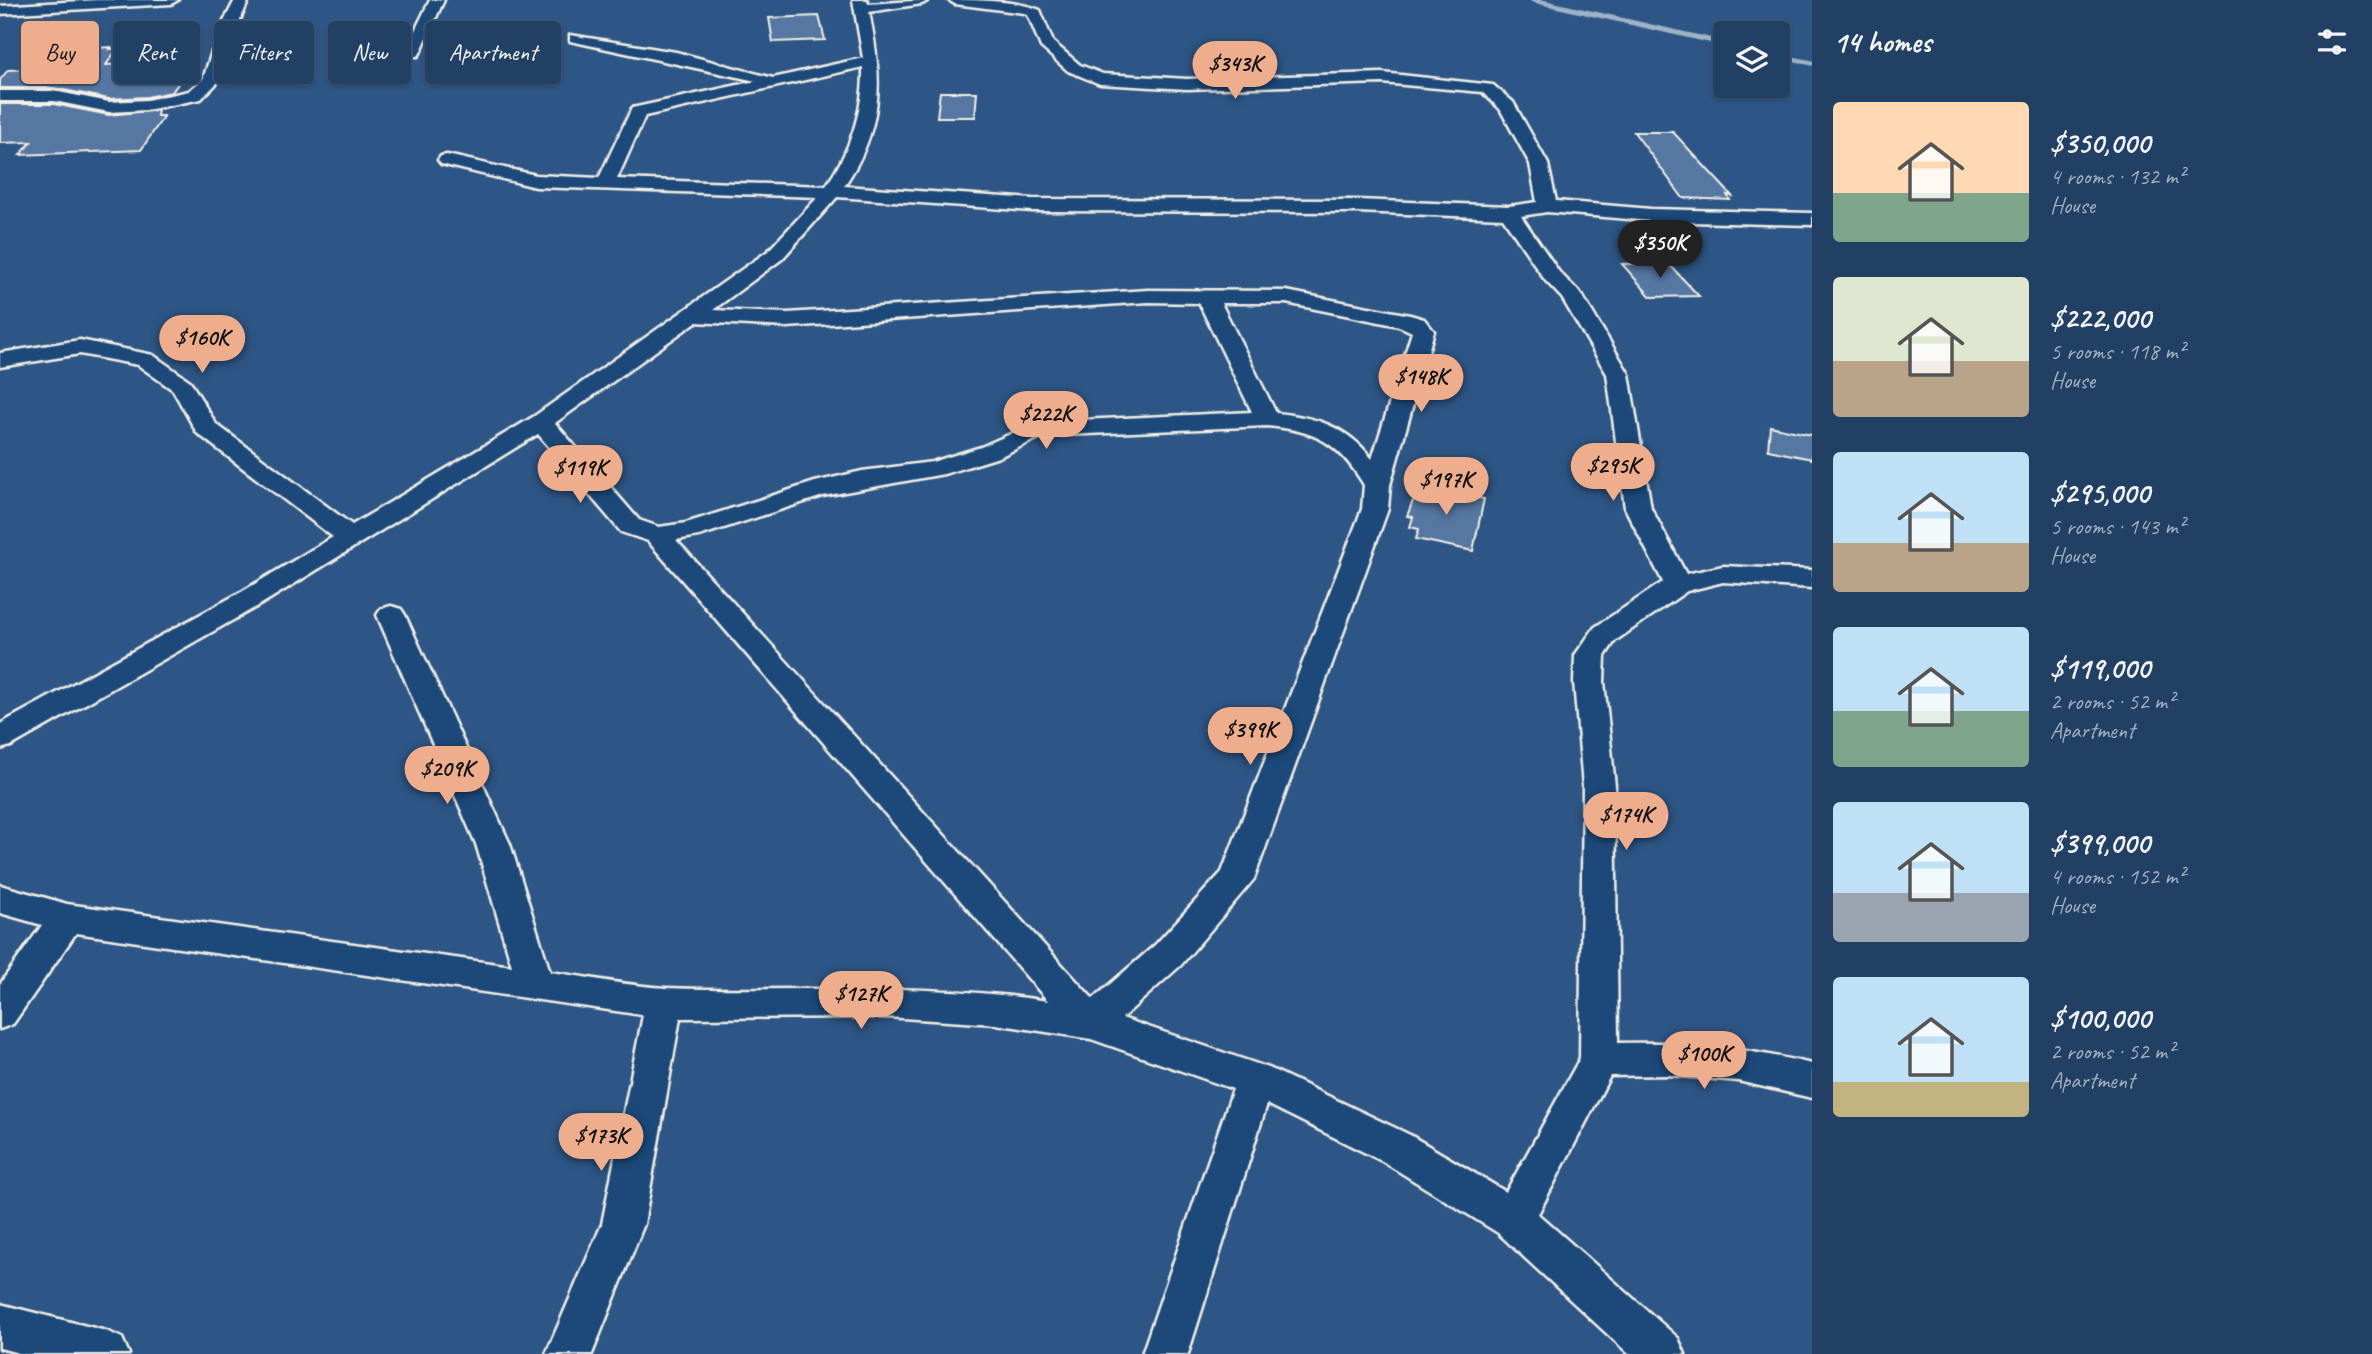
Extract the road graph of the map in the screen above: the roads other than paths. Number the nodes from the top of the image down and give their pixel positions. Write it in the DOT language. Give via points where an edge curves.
graph roads {
  1 [pos="40,0"];
  2 [pos="171,0"];
  3 [pos="242,0"];
  4 [pos="437,0"];
  5 [pos="922,0"];
  6 [pos="955,0"];
  7 [pos="861,5"];
  8 [pos="27,9"];
  9 [pos="0,10"];
  10 [pos="575,38"];
  11 [pos="412,53"];
  12 [pos="871,61"];
  13 [pos="773,81"];
  14 [pos="0,96"];
  15 [pos="447,160"];
  16 [pos="606,183"];
  17 [pos="832,192"];
  18 [pos="1547,206"];
  19 [pos="1509,212"];
  20 [pos="1812,219"];
  21 [pos="1208,299"];
  22 [pos="694,315"];
  23 [pos="0,360"];
  24 [pos="1267,419"];
  25 [pos="541,422"];
  26 [pos="1377,485"];
  27 [pos="657,535"];
  28 [pos="352,538"];
  29 [pos="1812,579"];
  30 [pos="1678,584"];
  31 [pos="391,615"];
  32 [pos="3,731"];
  33 [pos="0,899"];
  34 [pos="67,918"];
  35 [pos="536,986"];
  36 [pos="664,1003"];
  37 [pos="0,1013"];
  38 [pos="1091,1023"];
  39 [pos="1599,1060"];
  40 [pos="1255,1080"];
  41 [pos="1812,1081"];
  42 [pos="1513,1219"];
  43 [pos="0,1326"];
  44 [pos="106,1354"];
  45 [pos="569,1354"];
  46 [pos="1165,1354"];
  47 [pos="1662,1354"];
  1 -- 8 [label="street"];
  2 -- 8 [label="street"];
  3 -- 14 [label="street" via="211,81 195,95 109,107 54,96"];
  4 -- 11 [label="street"];
  5 -- 7 [label="street"];
  6 -- 18 [label="street" via="1028,9 1035,13 1046,44 1074,68 1100,79 1187,84 1382,78 1487,88 1507,106 1539,164"];
  7 -- 12 [label="street"];
  8 -- 9 [label="street"];
  10 -- 13 [label="street"];
  12 -- 13 [label="street"];
  12 -- 17 [label="street" via="867,114 852,156"];
  13 -- 16 [label="street" via="638,112"];
  15 -- 16 [label="street" via="536,181"];
  16 -- 17 [label="street"];
  17 -- 19 [label="street" via="1032,205 1357,206"];
  17 -- 22 [label="street" via="809,223 775,255"];
  18 -- 19 [label="street"];
  18 -- 20 [label="street" via="1651,215"];
  19 -- 30 [label="street" via="1552,276 1572,295 1618,374 1638,508"];
  21 -- 22 [label="street" via="1148,296 787,320"];
  21 -- 24 [label="street"];
  21 -- 26 [label="street" via="1286,297 1402,320 1423,331"];
  22 -- 25 [label="street"];
  23 -- 28 [label="street" via="80,347 145,360 182,386 206,428"];
  24 -- 26 [label="street" via="1302,422 1337,436 1360,456"];
  24 -- 27 [label="street" via="1038,429 990,452 935,469 862,479 690,530"];
  25 -- 27 [label="street" via="630,526"];
  25 -- 28 [label="street"];
  26 -- 38 [label="street" via="1375,509 1237,879 1168,955"];
  27 -- 38 [label="street"];
  28 -- 32 [label="street"];
  29 -- 30 [label="street" via="1723,574"];
  30 -- 39 [label="street" via="1605,634 1590,655 1599,786"];
  31 -- 35 [label="street" via="493,844"];
  33 -- 34 [label="street"];
  34 -- 35 [label="street"];
  34 -- 37 [label="street"];
  35 -- 36 [label="street"];
  36 -- 38 [label="street" via="886,1002 995,1008"];
  36 -- 45 [label="street" via="623,1224"];
  38 -- 40 [label="street"];
  39 -- 41 [label="street" via="1668,1058 1738,1064"];
  39 -- 42 [label="street"];
  40 -- 42 [label="street" via="1395,1148"];
  40 -- 46 [label="street"];
  42 -- 47 [label="street"];
  43 -- 44 [label="street"];
}
